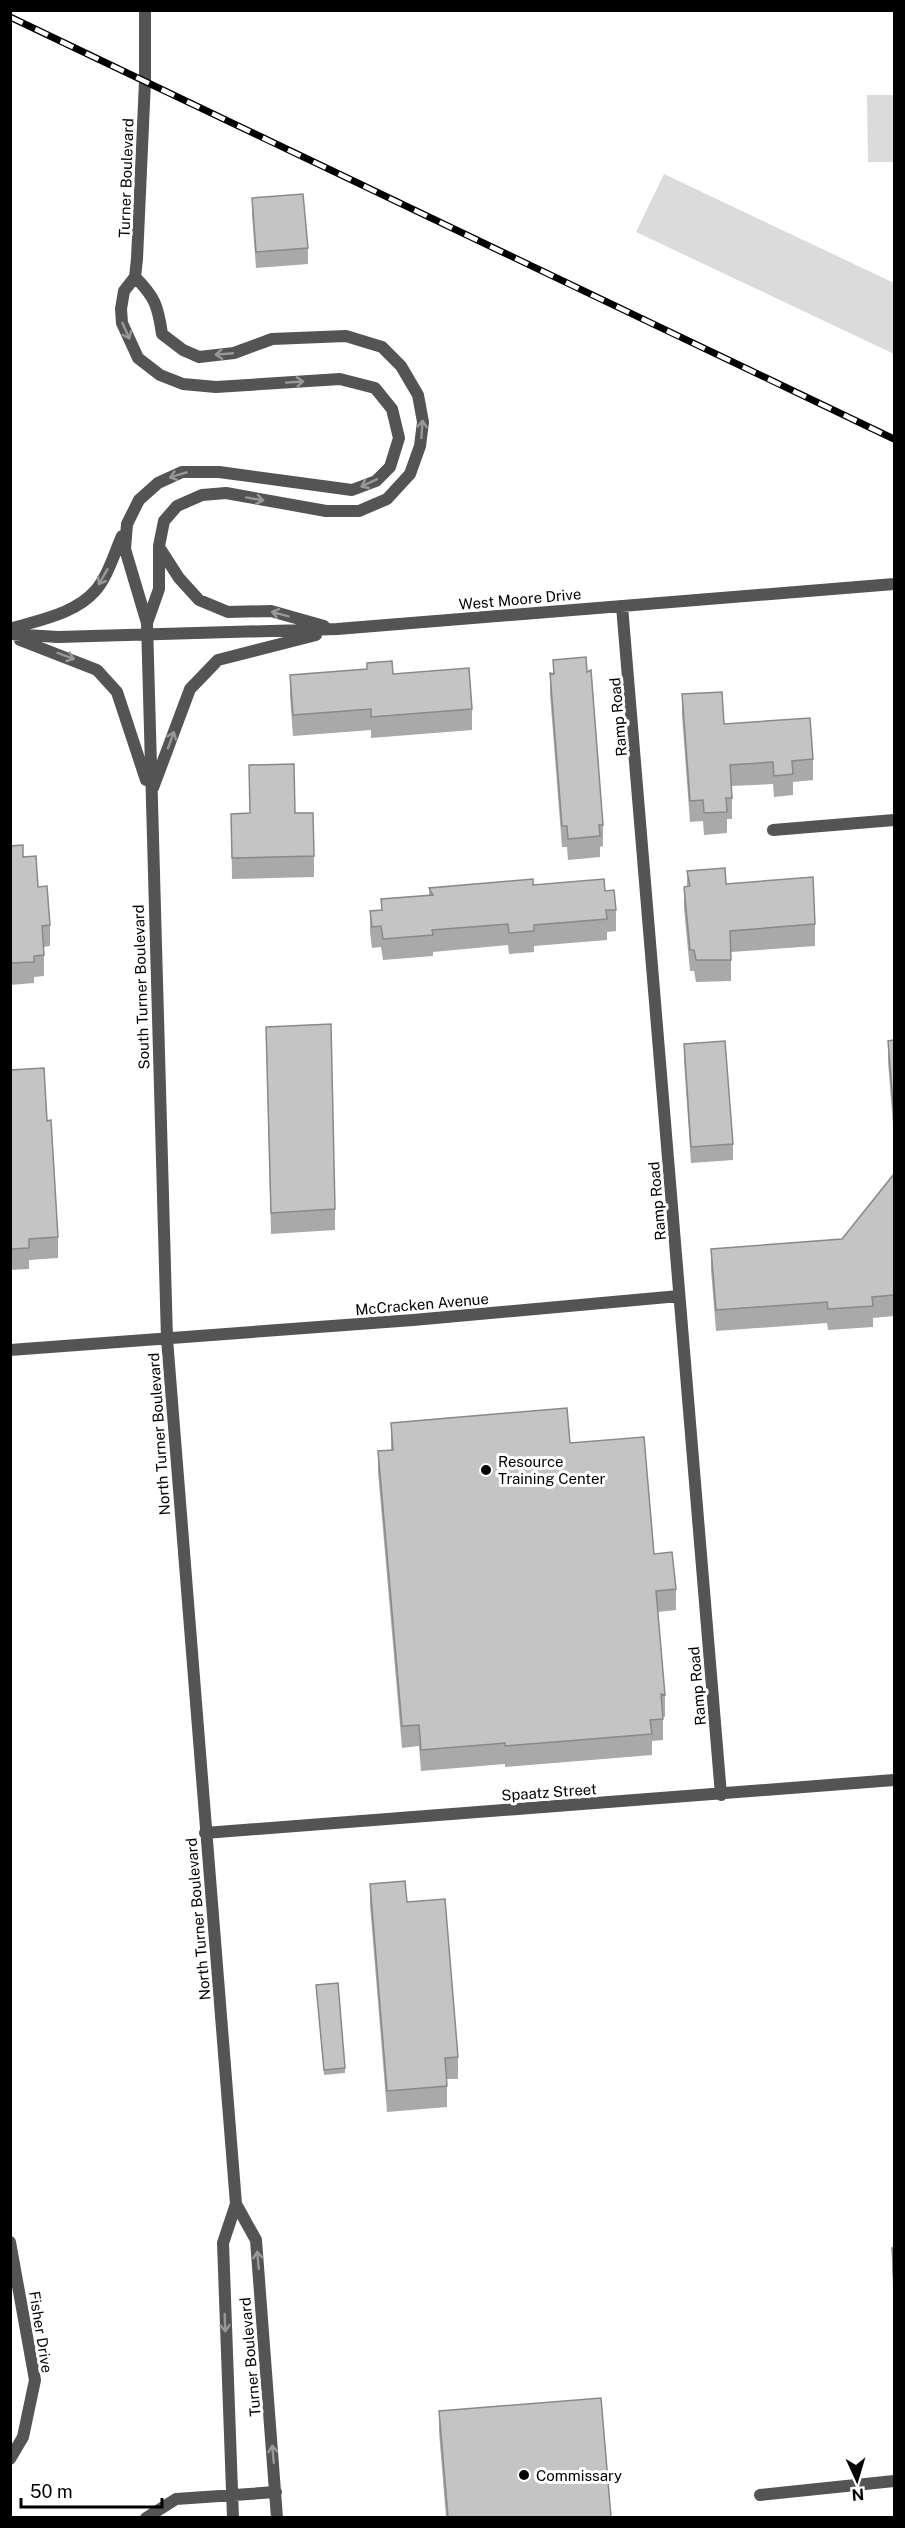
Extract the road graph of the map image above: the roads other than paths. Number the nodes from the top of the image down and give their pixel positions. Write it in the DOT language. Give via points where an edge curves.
graph roads {
  1 [pos="145,10"];
  2 [pos="135,277"];
  3 [pos="127,524"];
  4 [pos="159,546"];
  5 [pos="894,584"];
  6 [pos="622,606"];
  7 [pos="10,629"];
  8 [pos="147,629"];
  9 [pos="336,629"];
  10 [pos="10,636"];
  11 [pos="151,794"];
  12 [pos="894,820"];
  13 [pos="773,830"];
  14 [pos="680,1296"];
  15 [pos="167,1339"];
  16 [pos="10,1350"];
  17 [pos="894,1780"];
  18 [pos="721,1795"];
  19 [pos="205,1833"];
  20 [pos="236,2204"];
  21 [pos="10,2242"];
  22 [pos="10,2459"];
  23 [pos="894,2481"];
  24 [pos="276,2492"];
  25 [pos="231,2495"];
  26 [pos="760,2495"];
  27 [pos="278,2516"];
  28 [pos="146,2517"];
  29 [pos="233,2517"];
  1 -- 2 [label="street, Turner Boulevard"];
  2 -- 3 [label="street, one-way" via="124,291 122,323 138,358 160,375 183,384 216,387 340,379 375,388 392,409 399,438 390,467 376,481 352,490 219,472 182,472 158,483 139,500"];
  4 -- 2 [label="street, one-way" via="164,521 177,506 202,495 226,493 326,511 359,511 387,499 410,474 423,422 418,395 401,366 382,347 346,336 272,339 234,353 199,357 162,334 151,292"];
  3 -- 7 [label="street, one-way" via="95,592 72,608"];
  3 -- 8 [label="street" via="125,549"];
  4 -- 8 [label="street" via="159,589"];
  9 -- 4 [label="street, one-way" via="271,611 228,612 199,600"];
  5 -- 6 [label="street, West Moore Drive"];
  6 -- 9 [label="street, West Moore Drive"];
  6 -- 14 [label="street, Ramp Road"];
  8 -- 9 [label="street, West Moore Drive"];
  8 -- 10 [label="street, West Moore Drive"];
  8 -- 11 [label="street, South Turner Boulevard"];
  11 -- 9 [label="street, one-way" via="190,689 218,660"];
  10 -- 11 [label="street, one-way" via="97,670 117,692"];
  11 -- 15 [label="street, South Turner Boulevard"];
  12 -- 13 [label="street"];
  14 -- 15 [label="street, McCracken Avenue"];
  14 -- 18 [label="street, Ramp Road"];
  15 -- 16 [label="street, McCracken Avenue"];
  15 -- 19 [label="street, North Turner Boulevard"];
  17 -- 18 [label="street, Spaatz Street"];
  18 -- 19 [label="street, Spaatz Street"];
  19 -- 20 [label="street, North Turner Boulevard"];
  24 -- 20 [label="street, Turner Boulevard, one-way" via="256,2240"];
  20 -- 25 [label="street, North Turner Boulevard, one-way" via="223,2243"];
  21 -- 22 [label="street, Fisher Drive" via="35,2380 23,2437"];
  23 -- 26 [label="street"];
  24 -- 25 [label="street"];
  24 -- 27 [label="street, Turner Boulevard"];
  25 -- 28 [label="street" via="176,2499"];
  25 -- 29 [label="street"];
}
